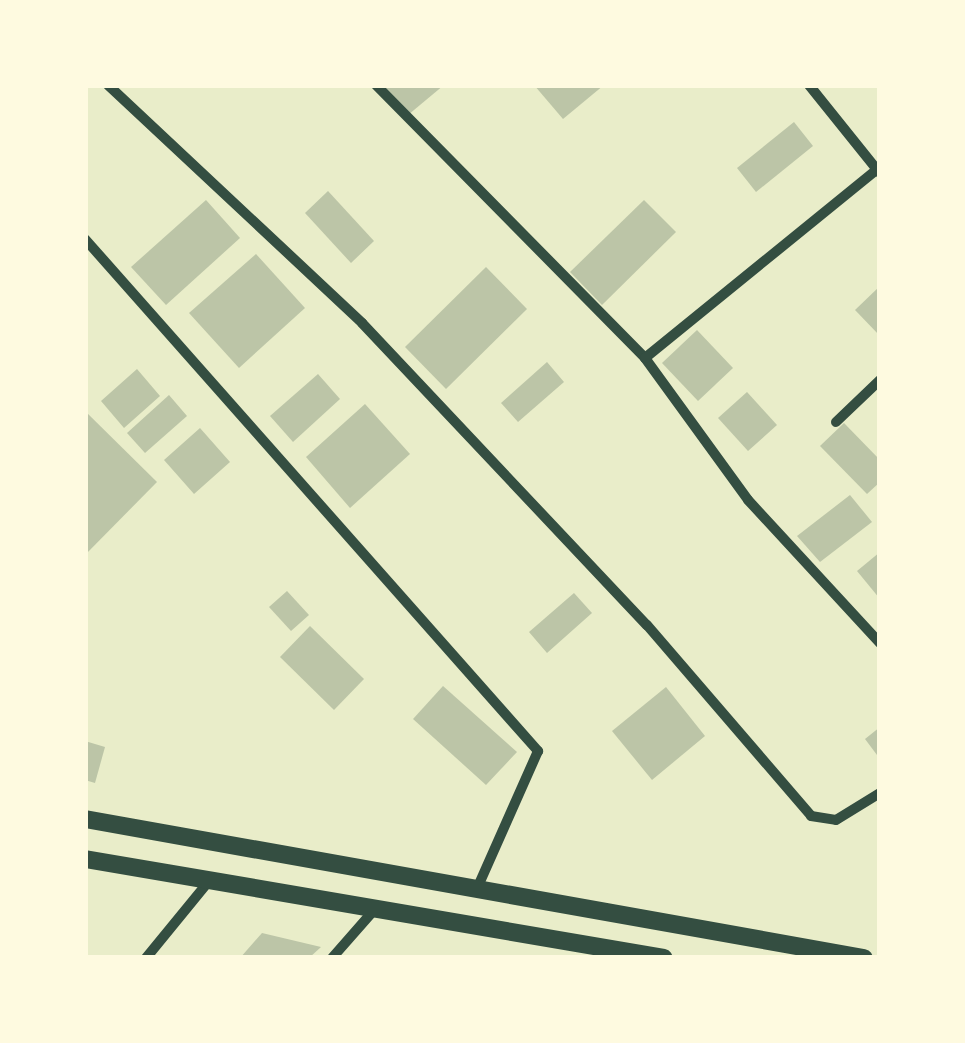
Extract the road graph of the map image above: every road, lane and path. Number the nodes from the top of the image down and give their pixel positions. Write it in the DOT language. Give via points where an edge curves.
graph roads {
  1 [pos="108,85"];
  2 [pos="376,85"];
  3 [pos="809,85"];
  4 [pos="879,170"];
  5 [pos="85,240"];
  6 [pos="645,358"];
  7 [pos="880,380"];
  8 [pos="836,422"];
  9 [pos="880,644"];
  10 [pos="880,793"];
  11 [pos="85,819"];
  12 [pos="85,858"];
  13 [pos="209,880"];
  14 [pos="480,884"];
  15 [pos="376,908"];
  16 [pos="146,958"];
  17 [pos="332,958"];
  18 [pos="664,958"];
  19 [pos="864,958"];
  1 -- 10 [label="street" via="362,322 647,625 811,816 836,820"];
  2 -- 6 [label="street"];
  3 -- 4 [label="street"];
  4 -- 6 [label="street"];
  5 -- 14 [label="street" via="538,751"];
  6 -- 9 [label="street" via="748,500"];
  7 -- 8 [label="street"];
  11 -- 14 [label="street"];
  12 -- 13 [label="street"];
  13 -- 15 [label="street"];
  13 -- 16 [label="street"];
  14 -- 19 [label="street"];
  15 -- 17 [label="street"];
  15 -- 18 [label="street"];
}
